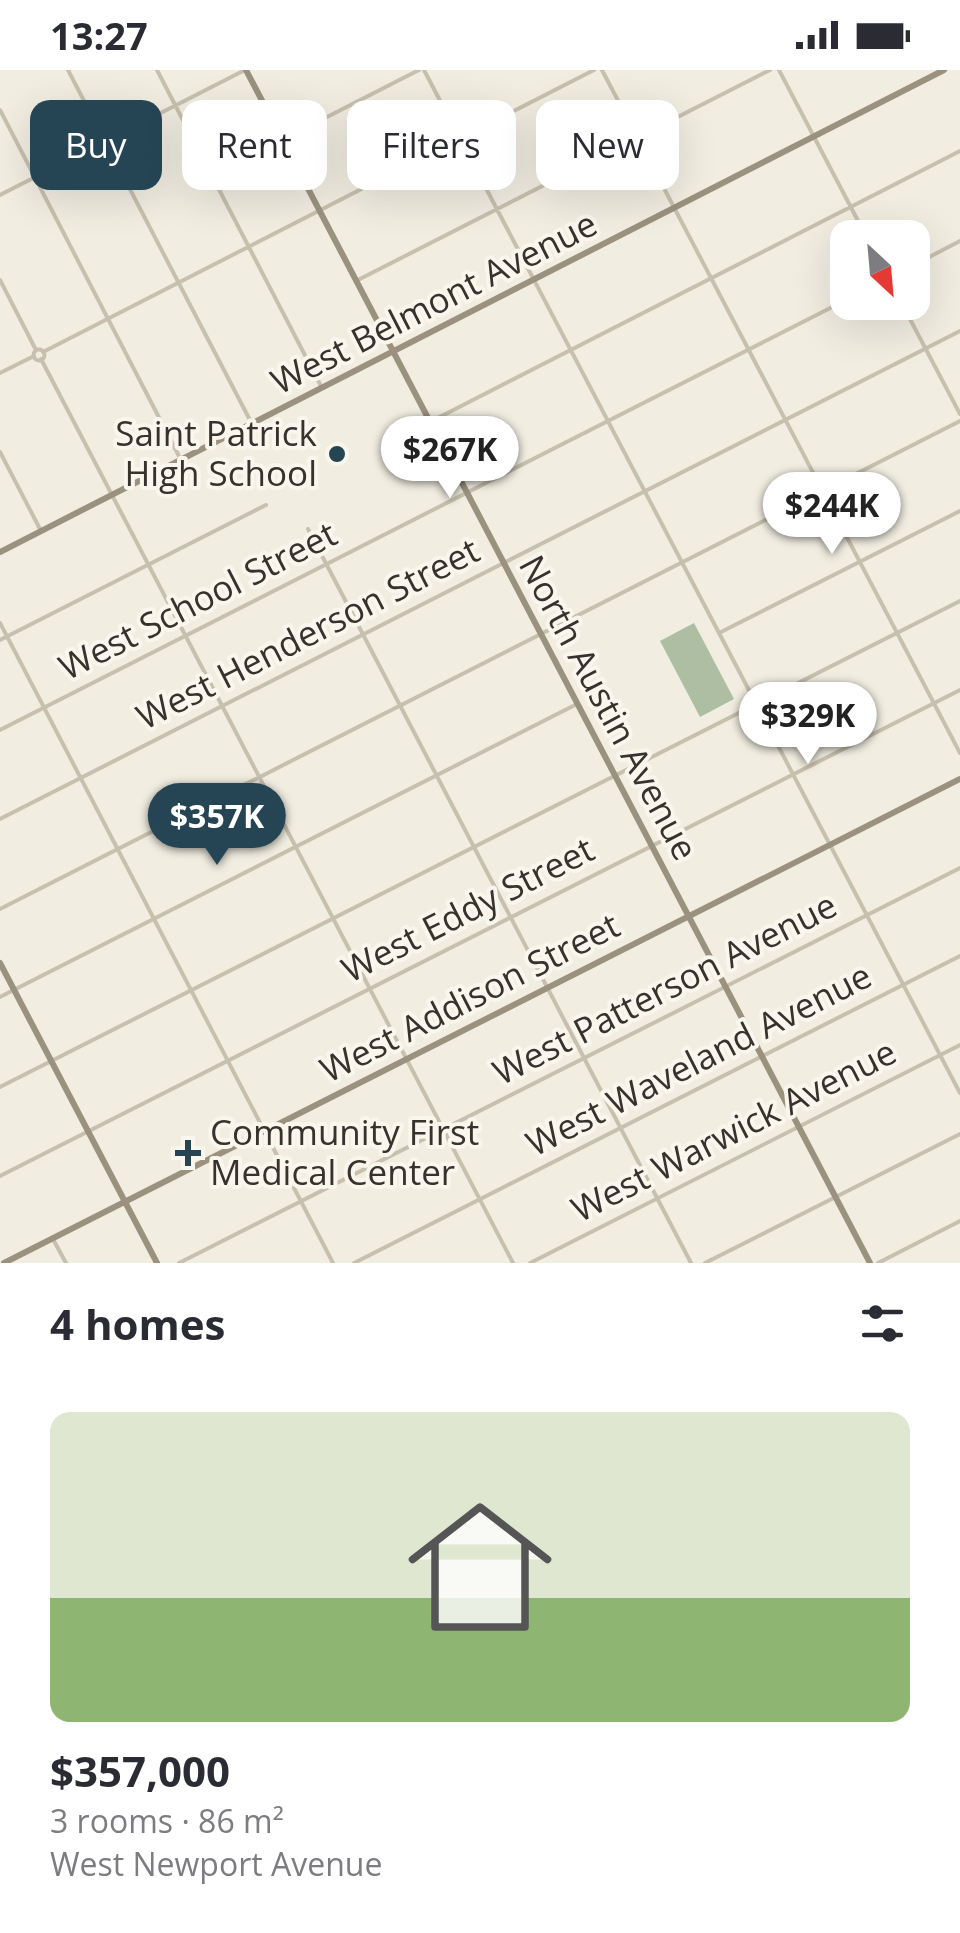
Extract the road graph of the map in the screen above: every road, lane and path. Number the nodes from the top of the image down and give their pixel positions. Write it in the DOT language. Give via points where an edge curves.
graph roads {
  1 [pos="68,70"];
  2 [pos="157,70"];
  3 [pos="245,70"];
  4 [pos="422,70"];
  5 [pos="594,70"];
  6 [pos="602,70"];
  7 [pos="770,70"];
  8 [pos="779,70"];
  9 [pos="944,70"];
  10 [pos="84,100"];
  11 [pos="261,100"];
  12 [pos="438,100"];
  13 [pos="617,100"];
  14 [pos="175,106"];
  15 [pos="516,109"];
  16 [pos="0,110"];
  17 [pos="162,112"];
  18 [pos="679,117"];
  19 [pos="327,118"];
  20 [pos="814,137"];
  21 [pos="960,152"];
  22 [pos="30,167"];
  23 [pos="30,180"];
  24 [pos="536,189"];
  25 [pos="42,190"];
  26 [pos="130,190"];
  27 [pos="308,190"];
  28 [pos="358,190"];
  29 [pos="486,190"];
  30 [pos="664,190"];
  31 [pos="0,195"];
  32 [pos="851,207"];
  33 [pos="673,208"];
  34 [pos="496,209"];
  35 [pos="319,210"];
  36 [pos="858,220"];
  37 [pos="960,241"];
  38 [pos="248,246"];
  39 [pos="930,257"];
  40 [pos="710,279"];
  41 [pos="0,280"];
  42 [pos="533,280"];
  43 [pos="356,281"];
  44 [pos="178,282"];
  45 [pos="830,307"];
  46 [pos="108,318"];
  47 [pos="910,320"];
  48 [pos="960,331"];
  49 [pos="925,348"];
  50 [pos="748,350"];
  51 [pos="570,351"];
  52 [pos="43,352"];
  53 [pos="392,352"];
  54 [pos="35,353"];
  55 [pos="41,359"];
  56 [pos="0,373"];
  57 [pos="322,388"];
  58 [pos="960,418"];
  59 [pos="785,420"];
  60 [pos="607,421"];
  61 [pos="430,422"];
  62 [pos="252,424"];
  63 [pos="0,452"];
  64 [pos="181,460"];
  65 [pos="822,491"];
  66 [pos="466,492"];
  67 [pos="644,492"];
  68 [pos="111,495"];
  69 [pos="266,504"];
  70 [pos="960,511"];
  71 [pos="308,528"];
  72 [pos="41,531"];
  73 [pos="0,552"];
  74 [pos="681,562"];
  75 [pos="860,562"];
  76 [pos="503,563"];
  77 [pos="326,564"];
  78 [pos="148,565"];
  79 [pos="960,601"];
  80 [pos="0,623"];
  81 [pos="897,633"];
  82 [pos="363,634"];
  83 [pos="540,634"];
  84 [pos="719,634"];
  85 [pos="7,636"];
  86 [pos="185,636"];
  87 [pos="0,640"];
  88 [pos="960,690"];
  89 [pos="934,703"];
  90 [pos="578,704"];
  91 [pos="756,704"];
  92 [pos="400,705"];
  93 [pos="222,706"];
  94 [pos="44,707"];
  95 [pos="0,730"];
  96 [pos="960,753"];
  97 [pos="792,774"];
  98 [pos="437,776"];
  99 [pos="615,776"];
  100 [pos="258,777"];
  101 [pos="81,778"];
  102 [pos="960,779"];
  103 [pos="0,819"];
  104 [pos="830,845"];
  105 [pos="474,846"];
  106 [pos="651,846"];
  107 [pos="295,848"];
  108 [pos="118,849"];
  109 [pos="960,868"];
  110 [pos="0,909"];
  111 [pos="867,915"];
  112 [pos="688,916"];
  113 [pos="510,917"];
  114 [pos="154,919"];
  115 [pos="332,919"];
  116 [pos="960,956"];
  117 [pos="0,963"];
  118 [pos="903,984"];
  119 [pos="725,986"];
  120 [pos="547,987"];
  121 [pos="369,988"];
  122 [pos="14,990"];
  123 [pos="192,990"];
  124 [pos="0,997"];
  125 [pos="960,1044"];
  126 [pos="940,1055"];
  127 [pos="762,1056"];
  128 [pos="584,1058"];
  129 [pos="406,1059"];
  130 [pos="228,1060"];
  131 [pos="52,1061"];
  132 [pos="0,1088"];
  133 [pos="960,1094"];
  134 [pos="798,1126"];
  135 [pos="621,1128"];
  136 [pos="264,1130"];
  137 [pos="443,1130"];
  138 [pos="88,1131"];
  139 [pos="960,1134"];
  140 [pos="0,1176"];
  141 [pos="835,1197"];
  142 [pos="657,1198"];
  143 [pos="479,1200"];
  144 [pos="301,1201"];
  145 [pos="125,1202"];
  146 [pos="960,1221"];
  147 [pos="53,1238"];
  148 [pos="4,1263"];
  149 [pos="66,1263"];
  150 [pos="156,1263"];
  151 [pos="179,1263"];
  152 [pos="333,1263"];
  153 [pos="354,1263"];
  154 [pos="512,1263"];
  155 [pos="530,1263"];
  156 [pos="691,1263"];
  157 [pos="705,1263"];
  158 [pos="870,1263"];
  159 [pos="878,1263"];
  1 -- 10 [label="street"];
  2 -- 14 [label="street"];
  3 -- 11 [label="street, North Austin Avenue"];
  3 -- 14 [label="street"];
  4 -- 12 [label="street"];
  4 -- 19 [label="street"];
  5 -- 15 [label="street"];
  6 -- 13 [label="street"];
  7 -- 18 [label="street"];
  8 -- 20 [label="street"];
  9 -- 20 [label="street, West Belmont Avenue"];
  14 -- 17 [label="street"];
  14 -- 38 [label="street"];
  16 -- 22 [label="street"];
  20 -- 32 [label="street"];
  20 -- 33 [label="street, West Belmont Avenue"];
  21 -- 32 [label="street"];
  23 -- 31 [label="street"];
  24 -- 34 [label="street"];
  25 -- 46 [label="street"];
  26 -- 44 [label="street"];
  27 -- 35 [label="street, North Austin Avenue"];
  28 -- 35 [label="street"];
  29 -- 34 [label="street"];
  30 -- 33 [label="street"];
  32 -- 36 [label="street"];
  32 -- 40 [label="street"];
  33 -- 40 [label="street"];
  33 -- 42 [label="street, West Belmont Avenue"];
  34 -- 42 [label="street"];
  34 -- 43 [label="street"];
  35 -- 38 [label="street"];
  35 -- 43 [label="street, North Austin Avenue"];
  37 -- 39 [label="street"];
  38 -- 44 [label="street"];
  38 -- 57 [label="street"];
  40 -- 50 [label="street"];
  40 -- 51 [label="street"];
  41 -- 54 [label="street"];
  42 -- 51 [label="street"];
  42 -- 53 [label="street, West Belmont Avenue"];
  43 -- 53 [label="street, North Austin Avenue"];
  44 -- 46 [label="street"];
  44 -- 62 [label="street"];
  45 -- 50 [label="street, West School Street"];
  46 -- 52 [label="street"];
  46 -- 64 [label="street"];
  47 -- 49 [label="street"];
  48 -- 49 [label="street, West Henderson Street"];
  49 -- 58 [label="street"];
  49 -- 59 [label="street, West Henderson Street"];
  50 -- 59 [label="street"];
  50 -- 60 [label="street, West School Street"];
  51 -- 60 [label="street"];
  51 -- 61 [label="street"];
  52 -- 54 [label="street"];
  52 -- 55 [label="street"];
  53 -- 57 [label="street, West Belmont Avenue"];
  53 -- 61 [label="street, North Austin Avenue"];
  54 -- 55 [label="street"];
  54 -- 56 [label="street"];
  55 -- 68 [label="street"];
  57 -- 62 [label="street, West Belmont Avenue"];
  58 -- 65 [label="street"];
  59 -- 65 [label="street"];
  59 -- 67 [label="street, West Henderson Street"];
  60 -- 66 [label="street, West School Street"];
  60 -- 67 [label="street"];
  61 -- 66 [label="street, North Austin Avenue"];
  62 -- 64 [label="street, West Belmont Avenue"];
  63 -- 72 [label="street"];
  64 -- 68 [label="street, West Belmont Avenue"];
  65 -- 74 [label="street"];
  65 -- 75 [label="street"];
  66 -- 76 [label="street, North Austin Avenue"];
  66 -- 77 [label="street, West School Street"];
  67 -- 74 [label="street"];
  67 -- 76 [label="street, West Henderson Street"];
  68 -- 72 [label="street, West Belmont Avenue"];
  68 -- 78 [label="street"];
  69 -- 78 [label="street"];
  70 -- 75 [label="street"];
  71 -- 77 [label="street"];
  72 -- 73 [label="street, West Belmont Avenue"];
  74 -- 83 [label="street"];
  74 -- 84 [label="street"];
  75 -- 81 [label="street"];
  75 -- 84 [label="street"];
  76 -- 82 [label="street, West Henderson Street"];
  76 -- 83 [label="street, North Austin Avenue"];
  77 -- 82 [label="street"];
  77 -- 86 [label="street, West School Street"];
  78 -- 85 [label="street"];
  78 -- 86 [label="street"];
  79 -- 81 [label="street"];
  80 -- 85 [label="street"];
  81 -- 89 [label="street"];
  81 -- 91 [label="street"];
  82 -- 92 [label="street"];
  82 -- 93 [label="street, West Henderson Street"];
  83 -- 90 [label="street, North Austin Avenue"];
  83 -- 92 [label="street"];
  84 -- 91 [label="street"];
  85 -- 87 [label="street"];
  85 -- 94 [label="street"];
  86 -- 93 [label="street"];
  86 -- 94 [label="street, West School Street"];
  88 -- 89 [label="street, West Eddy Street"];
  89 -- 96 [label="street"];
  89 -- 97 [label="street, West Eddy Street"];
  90 -- 98 [label="street"];
  90 -- 99 [label="street, North Austin Avenue"];
  91 -- 97 [label="street"];
  91 -- 99 [label="street"];
  92 -- 98 [label="street"];
  92 -- 100 [label="street"];
  93 -- 100 [label="street"];
  93 -- 101 [label="street, West Henderson Street"];
  94 -- 95 [label="street, West School Street"];
  94 -- 101 [label="street"];
  97 -- 104 [label="street"];
  97 -- 106 [label="street, West Eddy Street"];
  98 -- 105 [label="street"];
  98 -- 107 [label="street"];
  99 -- 105 [label="street"];
  99 -- 106 [label="street, North Austin Avenue"];
  100 -- 107 [label="street"];
  100 -- 108 [label="street"];
  101 -- 103 [label="street, West Henderson Street"];
  101 -- 108 [label="street"];
  102 -- 104 [label="street, West Addison Street"];
  104 -- 111 [label="street"];
  104 -- 112 [label="street, West Addison Street"];
  105 -- 113 [label="street"];
  105 -- 115 [label="street"];
  106 -- 112 [label="street, North Austin Avenue"];
  106 -- 113 [label="street, West Eddy Street"];
  107 -- 114 [label="street"];
  107 -- 115 [label="street"];
  108 -- 110 [label="street"];
  108 -- 114 [label="street"];
  109 -- 111 [label="street, West Patterson Avenue"];
  111 -- 118 [label="street"];
  111 -- 119 [label="street, West Patterson Avenue"];
  112 -- 119 [label="street, North Austin Avenue"];
  112 -- 120 [label="street, West Addison Street"];
  113 -- 120 [label="street"];
  113 -- 121 [label="street, West Eddy Street"];
  114 -- 122 [label="street"];
  114 -- 123 [label="street"];
  115 -- 121 [label="street"];
  115 -- 123 [label="street"];
  116 -- 118 [label="street, West Waveland Avenue"];
  117 -- 122 [label="street"];
  118 -- 126 [label="street"];
  118 -- 127 [label="street, West Waveland Avenue"];
  119 -- 127 [label="street, North Austin Avenue"];
  119 -- 128 [label="street, West Patterson Avenue"];
  120 -- 128 [label="street"];
  120 -- 129 [label="street, West Addison Street"];
  121 -- 129 [label="street"];
  121 -- 130 [label="street, West Eddy Street"];
  122 -- 124 [label="street"];
  122 -- 131 [label="street"];
  123 -- 130 [label="street"];
  123 -- 131 [label="street"];
  125 -- 126 [label="street, West Warwick Avenue"];
  126 -- 133 [label="street"];
  126 -- 134 [label="street, West Warwick Avenue"];
  127 -- 134 [label="street, North Austin Avenue"];
  127 -- 135 [label="street, West Waveland Avenue"];
  128 -- 135 [label="street"];
  128 -- 137 [label="street, West Patterson Avenue"];
  129 -- 136 [label="street, West Addison Street"];
  129 -- 137 [label="street"];
  130 -- 136 [label="street"];
  130 -- 138 [label="street, West Eddy Street"];
  131 -- 132 [label="street"];
  131 -- 138 [label="street"];
  134 -- 141 [label="street, North Austin Avenue"];
  134 -- 142 [label="street, West Warwick Avenue"];
  135 -- 142 [label="street"];
  135 -- 143 [label="street, West Waveland Avenue"];
  136 -- 144 [label="street"];
  136 -- 145 [label="street, West Addison Street"];
  137 -- 143 [label="street"];
  137 -- 144 [label="street, West Patterson Avenue"];
  138 -- 140 [label="street, West Eddy Street"];
  138 -- 145 [label="street"];
  139 -- 141 [label="street"];
  141 -- 157 [label="street"];
  141 -- 158 [label="street, North Austin Avenue"];
  142 -- 155 [label="street, West Warwick Avenue"];
  142 -- 156 [label="street"];
  143 -- 153 [label="street, West Waveland Avenue"];
  143 -- 154 [label="street"];
  144 -- 151 [label="street, West Patterson Avenue"];
  144 -- 152 [label="street"];
  145 -- 147 [label="street, West Addison Street"];
  145 -- 150 [label="street"];
  146 -- 159 [label="street"];
  147 -- 148 [label="street, West Addison Street"];
  147 -- 149 [label="street"];
}
